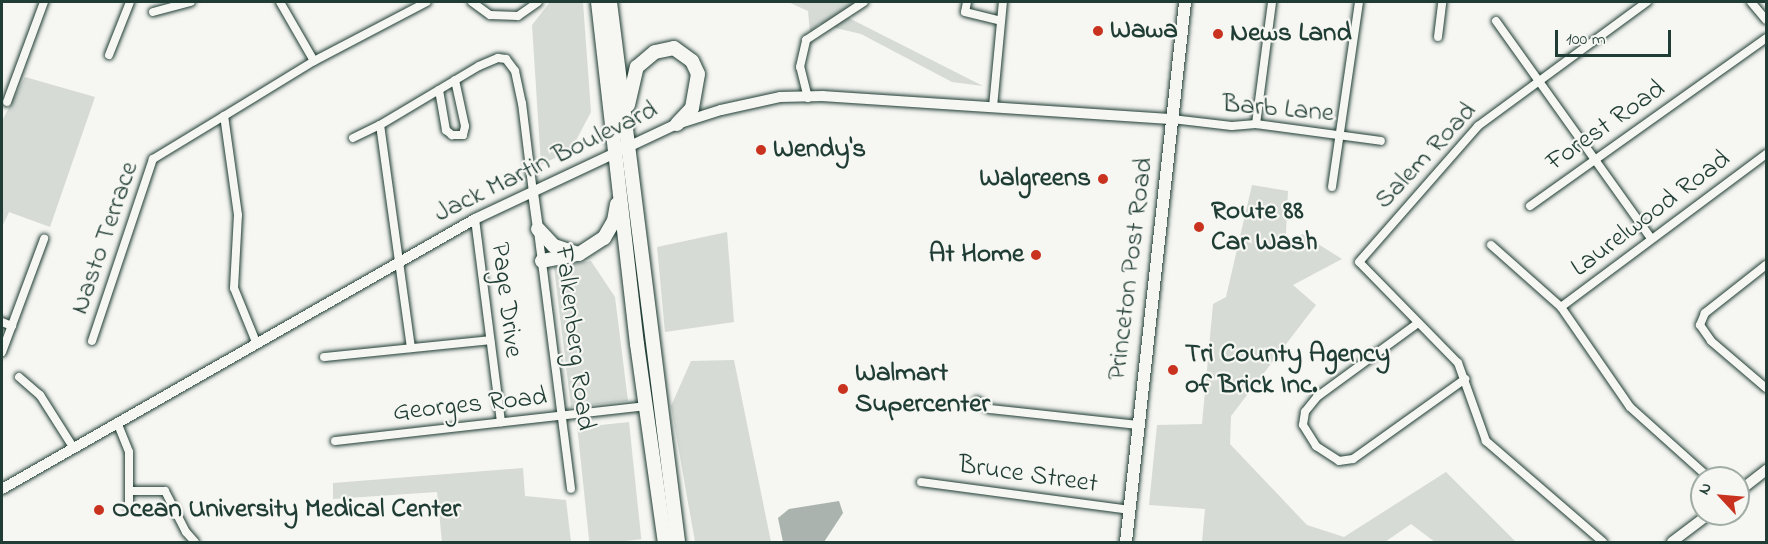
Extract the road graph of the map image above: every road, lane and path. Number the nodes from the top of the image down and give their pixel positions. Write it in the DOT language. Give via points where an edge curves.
graph roads {
  1 [pos="44,2"];
  2 [pos="130,2"];
  3 [pos="191,2"];
  4 [pos="280,2"];
  5 [pos="427,2"];
  6 [pos="472,2"];
  7 [pos="538,2"];
  8 [pos="598,2"];
  9 [pos="610,2"];
  10 [pos="864,2"];
  11 [pos="967,2"];
  12 [pos="1002,2"];
  13 [pos="1185,2"];
  14 [pos="1272,2"];
  15 [pos="1359,2"];
  16 [pos="1442,2"];
  17 [pos="1647,2"];
  18 [pos="1751,2"];
  19 [pos="153,12"];
  20 [pos="998,20"];
  21 [pos="1767,20"];
  22 [pos="1496,21"];
  23 [pos="1438,37"];
  24 [pos="1767,38"];
  25 [pos="109,55"];
  26 [pos="314,61"];
  27 [pos="455,80"];
  28 [pos="1539,80"];
  29 [pos="438,90"];
  30 [pos="808,98"];
  31 [pos="7,102"];
  32 [pos="993,107"];
  33 [pos="224,116"];
  34 [pos="627,116"];
  35 [pos="1172,119"];
  36 [pos="677,124"];
  37 [pos="1256,124"];
  38 [pos="380,125"];
  39 [pos="1340,136"];
  40 [pos="353,138"];
  41 [pos="1381,141"];
  42 [pos="631,145"];
  43 [pos="617,153"];
  44 [pos="1767,154"];
  45 [pos="1596,159"];
  46 [pos="620,187"];
  47 [pos="1332,187"];
  48 [pos="533,193"];
  49 [pos="1530,206"];
  50 [pos="475,219"];
  51 [pos="538,229"];
  52 [pos="1652,238"];
  53 [pos="44,239"];
  54 [pos="1491,245"];
  55 [pos="579,254"];
  56 [pos="399,261"];
  57 [pos="542,261"];
  58 [pos="1767,265"];
  59 [pos="1561,307"];
  60 [pos="2,322"];
  61 [pos="1418,322"];
  62 [pos="12,326"];
  63 [pos="490,340"];
  64 [pos="92,341"];
  65 [pos="256,342"];
  66 [pos="411,348"];
  67 [pos="2,352"];
  68 [pos="324,357"];
  69 [pos="19,377"];
  70 [pos="1465,379"];
  71 [pos="1767,388"];
  72 [pos="977,401"];
  73 [pos="645,406"];
  74 [pos="561,416"];
  75 [pos="117,422"];
  76 [pos="501,422"];
  77 [pos="1138,425"];
  78 [pos="335,441"];
  79 [pos="73,447"];
  80 [pos="1696,466"];
  81 [pos="1767,470"];
  82 [pos="921,482"];
  83 [pos="1750,483"];
  84 [pos="2,489"];
  85 [pos="571,489"];
  86 [pos="129,491"];
  87 [pos="129,506"];
  88 [pos="1130,510"];
  89 [pos="1694,526"];
  90 [pos="195,543"];
  91 [pos="664,543"];
  92 [pos="678,543"];
  93 [pos="1126,543"];
  94 [pos="1603,543"];
  95 [pos="1672,543"];
  1 -- 31 [label="street"];
  2 -- 25 [label="street"];
  3 -- 19 [label="street"];
  4 -- 26 [label="street"];
  5 -- 26 [label="street, Nasto Terrace"];
  6 -- 7 [label="street" via="490,15 518,16"];
  8 -- 43 [label="highway"];
  9 -- 34 [label="highway"];
  10 -- 30 [label="street" via="824,24 806,40 800,67"];
  11 -- 20 [label="street" via="965,12"];
  12 -- 20 [label="street"];
  13 -- 35 [label="main road, Princeton Post Road"];
  14 -- 37 [label="street"];
  15 -- 39 [label="street"];
  16 -- 23 [label="street"];
  17 -- 28 [label="street, Salem Road"];
  18 -- 21 [label="street"];
  20 -- 32 [label="street"];
  22 -- 28 [label="street"];
  24 -- 45 [label="street, Forest Road"];
  26 -- 33 [label="street, Nasto Terrace"];
  27 -- 29 [label="street"];
  27 -- 29 [label="street" via="465,126 463,135 452,135 446,130"];
  27 -- 48 [label="street" via="498,58 511,62 522,103"];
  28 -- 45 [label="street"];
  28 -- 61 [label="street, Salem Road" via="1472,132 1359,262"];
  29 -- 38 [label="street"];
  30 -- 32 [label="street, Jack Martin Boulevard"];
  30 -- 36 [label="street, Jack Martin Boulevard" via="744,104"];
  32 -- 35 [label="street, Jack Martin Boulevard"];
  33 -- 64 [label="street, Nasto Terrace" via="153,159"];
  33 -- 65 [label="street" via="238,215 234,288"];
  34 -- 36 [label="highway" via="638,67 655,52 674,48 692,61 698,74 692,108"];
  34 -- 42 [label="highway"];
  35 -- 37 [label="street, Barb Lane" via="1232,126"];
  35 -- 77 [label="main road, Princeton Post Road"];
  36 -- 42 [label="street, Jack Martin Boulevard"];
  37 -- 39 [label="street, Barb Lane"];
  38 -- 40 [label="street"];
  38 -- 56 [label="street"];
  39 -- 41 [label="street, Barb Lane"];
  39 -- 47 [label="street"];
  42 -- 43 [label="street, Jack Martin Boulevard"];
  42 -- 92 [label="highway"];
  43 -- 46 [label="highway"];
  43 -- 48 [label="street, Jack Martin Boulevard"];
  44 -- 52 [label="street, Laurelwood Road"];
  45 -- 49 [label="street, Forest Road"];
  45 -- 52 [label="street"];
  46 -- 55 [label="highway" via="614,221 604,238"];
  46 -- 73 [label="highway"];
  48 -- 50 [label="street, Jack Martin Boulevard"];
  48 -- 51 [label="street, Falkenberg Road"];
  50 -- 56 [label="street, Jack Martin Boulevard"];
  50 -- 63 [label="street, Page Drive"];
  51 -- 55 [label="highway" via="554,246"];
  51 -- 57 [label="street, Falkenberg Road"];
  52 -- 59 [label="street, Laurelwood Road"];
  53 -- 62 [label="street"];
  54 -- 59 [label="street"];
  55 -- 57 [label="highway"];
  56 -- 65 [label="street, Jack Martin Boulevard"];
  56 -- 66 [label="street"];
  57 -- 74 [label="street, Falkenberg Road"];
  58 -- 71 [label="street" via="1705,313 1700,325 1712,341"];
  59 -- 80 [label="street" via="1630,407"];
  60 -- 62 [label="street"];
  61 -- 70 [label="street" via="1451,354"];
  61 -- 70 [label="street" via="1317,397 1305,412 1303,425 1316,446 1339,461 1353,459"];
  62 -- 67 [label="street"];
  63 -- 66 [label="street"];
  63 -- 76 [label="street, Page Drive"];
  65 -- 75 [label="street, Jack Martin Boulevard"];
  66 -- 68 [label="street"];
  69 -- 79 [label="street" via="40,395"];
  70 -- 94 [label="street" via="1486,441"];
  72 -- 77 [label="street" via="990,409"];
  73 -- 74 [label="street, Georges Road"];
  73 -- 91 [label="highway"];
  74 -- 76 [label="street, Georges Road"];
  74 -- 85 [label="street, Falkenberg Road"];
  75 -- 79 [label="street, Jack Martin Boulevard"];
  75 -- 86 [label="street" via="129,452"];
  76 -- 78 [label="street, Georges Road"];
  77 -- 88 [label="main road, Princeton Post Road"];
  79 -- 84 [label="street, Jack Martin Boulevard"];
  81 -- 83 [label="street"];
  82 -- 88 [label="street, Bruce Street"];
  86 -- 87 [label="street"];
  86 -- 90 [label="street" via="165,491"];
  88 -- 93 [label="main road, Princeton Post Road"];
  89 -- 95 [label="street"];
}
